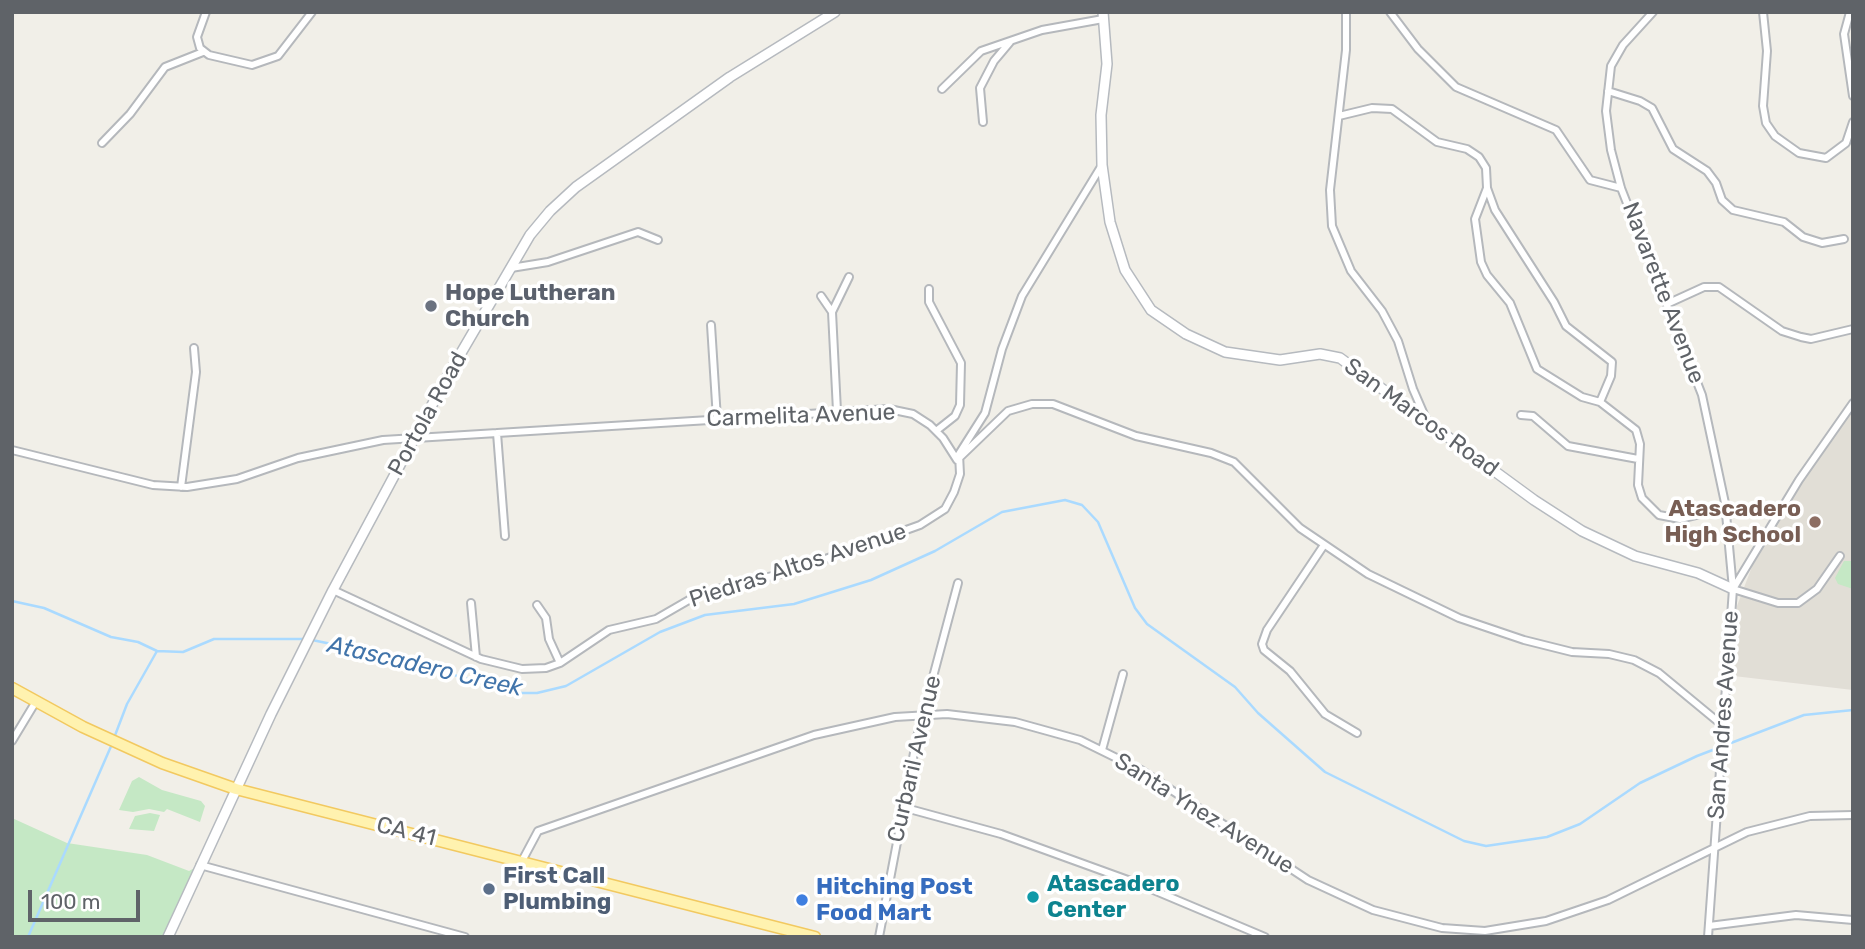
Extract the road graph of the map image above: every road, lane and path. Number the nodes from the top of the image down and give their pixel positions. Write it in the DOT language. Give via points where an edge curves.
graph roads {
  1 [pos="206,12"];
  2 [pos="312,12"];
  3 [pos="835,12"];
  4 [pos="1346,12"];
  5 [pos="1390,12"];
  6 [pos="1653,12"];
  7 [pos="1763,12"];
  8 [pos="1850,12"];
  9 [pos="1103,16"];
  10 [pos="1012,40"];
  11 [pos="204,52"];
  12 [pos="942,89"];
  13 [pos="1608,91"];
  14 [pos="1853,96"];
  15 [pos="1339,116"];
  16 [pos="983,122"];
  17 [pos="1853,122"];
  18 [pos="102,142"];
  19 [pos="1102,165"];
  20 [pos="1488,188"];
  21 [pos="1621,188"];
  22 [pos="1844,239"];
  23 [pos="658,240"];
  24 [pos="511,268"];
  25 [pos="849,277"];
  26 [pos="929,289"];
  27 [pos="821,296"];
  28 [pos="1669,303"];
  29 [pos="832,312"];
  30 [pos="711,325"];
  31 [pos="1853,329"];
  32 [pos="194,348"];
  33 [pos="1600,402"];
  34 [pos="1853,403"];
  35 [pos="837,411"];
  36 [pos="1521,415"];
  37 [pos="717,419"];
  38 [pos="1427,419"];
  39 [pos="936,431"];
  40 [pos="497,433"];
  41 [pos="414,438"];
  42 [pos="12,450"];
  43 [pos="1638,459"];
  44 [pos="957,460"];
  45 [pos="181,487"];
  46 [pos="1726,508"];
  47 [pos="505,536"];
  48 [pos="1324,545"];
  49 [pos="1840,556"];
  50 [pos="958,583"];
  51 [pos="1734,589"];
  52 [pos="333,590"];
  53 [pos="471,603"];
  54 [pos="537,605"];
  55 [pos="476,657"];
  56 [pos="560,663"];
  57 [pos="1124,674"];
  58 [pos="12,688"];
  59 [pos="36,703"];
  60 [pos="924,715"];
  61 [pos="1722,725"];
  62 [pos="1357,733"];
  63 [pos="12,741"];
  64 [pos="1102,750"];
  65 [pos="236,789"];
  66 [pos="902,807"];
  67 [pos="1853,815"];
  68 [pos="1714,849"];
  69 [pos="522,861"];
  70 [pos="200,864"];
  71 [pos="1853,920"];
  72 [pos="1709,926"];
  73 [pos="168,937"];
  74 [pos="465,937"];
  75 [pos="815,937"];
  76 [pos="878,937"];
  77 [pos="1265,937"];
  78 [pos="1708,937"];
  1 -- 11 [label="street" via="197,37"];
  2 -- 11 [label="street" via="285,50 268,62 244,65"];
  3 -- 24 [label="street, Portola Road" via="730,77 569,192 539,223"];
  4 -- 15 [label="street"];
  5 -- 21 [label="street" via="1456,87 1556,130 1590,180"];
  6 -- 13 [label="street, Navarette Avenue" via="1617,55"];
  7 -- 17 [label="street" via="1767,51 1763,106 1766,123 1775,136 1799,153 1826,158 1846,143"];
  8 -- 14 [label="street" via="1844,34"];
  9 -- 10 [label="street"];
  9 -- 19 [label="street, San Marcos Road" via="1107,64"];
  10 -- 12 [label="street" via="981,51"];
  10 -- 16 [label="street" via="980,88"];
  11 -- 18 [label="street" via="165,66 130,114"];
  13 -- 21 [label="street, Navarette Avenue" via="1610,142"];
  13 -- 22 [label="street" via="1652,108 1673,149 1707,170 1722,200 1733,209 1784,222 1803,237 1822,243"];
  15 -- 20 [label="street" via="1384,107 1399,112 1437,142 1479,157"];
  15 -- 38 [label="street" via="1330,190 1336,238 1351,271 1394,333"];
  19 -- 38 [label="street, San Marcos Road" via="1113,236 1125,270 1152,310 1186,334 1225,352 1280,359 1320,354 1340,358"];
  19 -- 44 [label="street" via="1022,296 985,413"];
  20 -- 33 [label="street" via="1495,210 1566,326 1612,362"];
  20 -- 33 [label="street" via="1475,211 1474,232 1487,275 1510,303 1537,369 1582,397"];
  21 -- 28 [label="street, Navarette Avenue"];
  23 -- 24 [label="street" via="638,232 548,262"];
  24 -- 41 [label="street, Portola Road"];
  25 -- 29 [label="street"];
  26 -- 39 [label="street" via="929,302 961,363 960,405 955,416"];
  27 -- 29 [label="street"];
  28 -- 31 [label="street" via="1704,287 1719,287 1782,331 1811,339"];
  28 -- 46 [label="street, Navarette Avenue" via="1703,395"];
  29 -- 35 [label="street"];
  30 -- 37 [label="street"];
  32 -- 45 [label="street" via="196,372"];
  33 -- 43 [label="street" via="1636,430"];
  34 -- 51 [label="street, San Andres Avenue" via="1799,480"];
  35 -- 37 [label="street, Carmelita Avenue"];
  35 -- 39 [label="street, Carmelita Avenue" via="904,411"];
  36 -- 43 [label="street" via="1533,415 1568,446"];
  37 -- 40 [label="street, Carmelita Avenue"];
  38 -- 51 [label="street, San Marcos Road" via="1582,531 1634,556 1698,573"];
  39 -- 44 [label="street, Carmelita Avenue"];
  40 -- 41 [label="street, Carmelita Avenue"];
  40 -- 47 [label="street"];
  41 -- 45 [label="street, Carmelita Avenue" via="340,447 229,481"];
  41 -- 52 [label="street, Portola Road"];
  42 -- 45 [label="street, Carmelita Avenue" via="153,485"];
  43 -- 46 [label="street" via="1642,498 1659,515 1680,519"];
  44 -- 48 [label="street" via="1008,411 1053,404 1136,436 1234,462 1287,516"];
  44 -- 56 [label="street, Piedras Altos Avenue" via="960,474 945,509 920,525 789,572 701,593 656,619 609,630"];
  46 -- 51 [label="street, Navarette Avenue"];
  48 -- 61 [label="street" via="1368,573 1459,618 1572,652 1622,656 1644,664"];
  48 -- 62 [label="street" via="1262,644 1325,714"];
  49 -- 51 [label="street" via="1816,589 1798,603 1778,603"];
  50 -- 60 [label="street, Curbaril Avenue"];
  51 -- 61 [label="street, San Andres Avenue"];
  52 -- 55 [label="street, Piedras Altos Avenue"];
  52 -- 65 [label="street, Portola Road"];
  53 -- 55 [label="street"];
  54 -- 56 [label="street" via="546,618"];
  55 -- 56 [label="street, Piedras Altos Avenue" via="522,669"];
  57 -- 64 [label="street"];
  58 -- 59 [label="main road, CA 41 / CA 41"];
  59 -- 63 [label="street"];
  59 -- 65 [label="main road, CA 41 / CA 41" via="162,763"];
  60 -- 64 [label="street, Santa Ynez Avenue" via="1015,722"];
  60 -- 66 [label="street, Curbaril Avenue"];
  60 -- 69 [label="street, Santa Ynez Avenue" via="814,735 538,831"];
  61 -- 68 [label="street, San Andres Avenue"];
  64 -- 68 [label="street, Santa Ynez Avenue" via="1141,770 1308,880 1373,910 1442,928 1495,930 1569,915"];
  65 -- 69 [label="main road, CA 41 / CA 41"];
  65 -- 70 [label="street, Portola Road"];
  66 -- 76 [label="street, Curbaril Avenue"];
  66 -- 77 [label="street" via="1001,834"];
  67 -- 68 [label="street, Santa Ynez Avenue" via="1810,816 1769,825"];
  68 -- 72 [label="street, San Andres Avenue"];
  69 -- 75 [label="main road, CA 41 / CA 41"];
  70 -- 73 [label="street, Portola Road"];
  70 -- 74 [label="street"];
  71 -- 72 [label="street" via="1796,915"];
  72 -- 78 [label="street, San Andres Avenue"];
}
